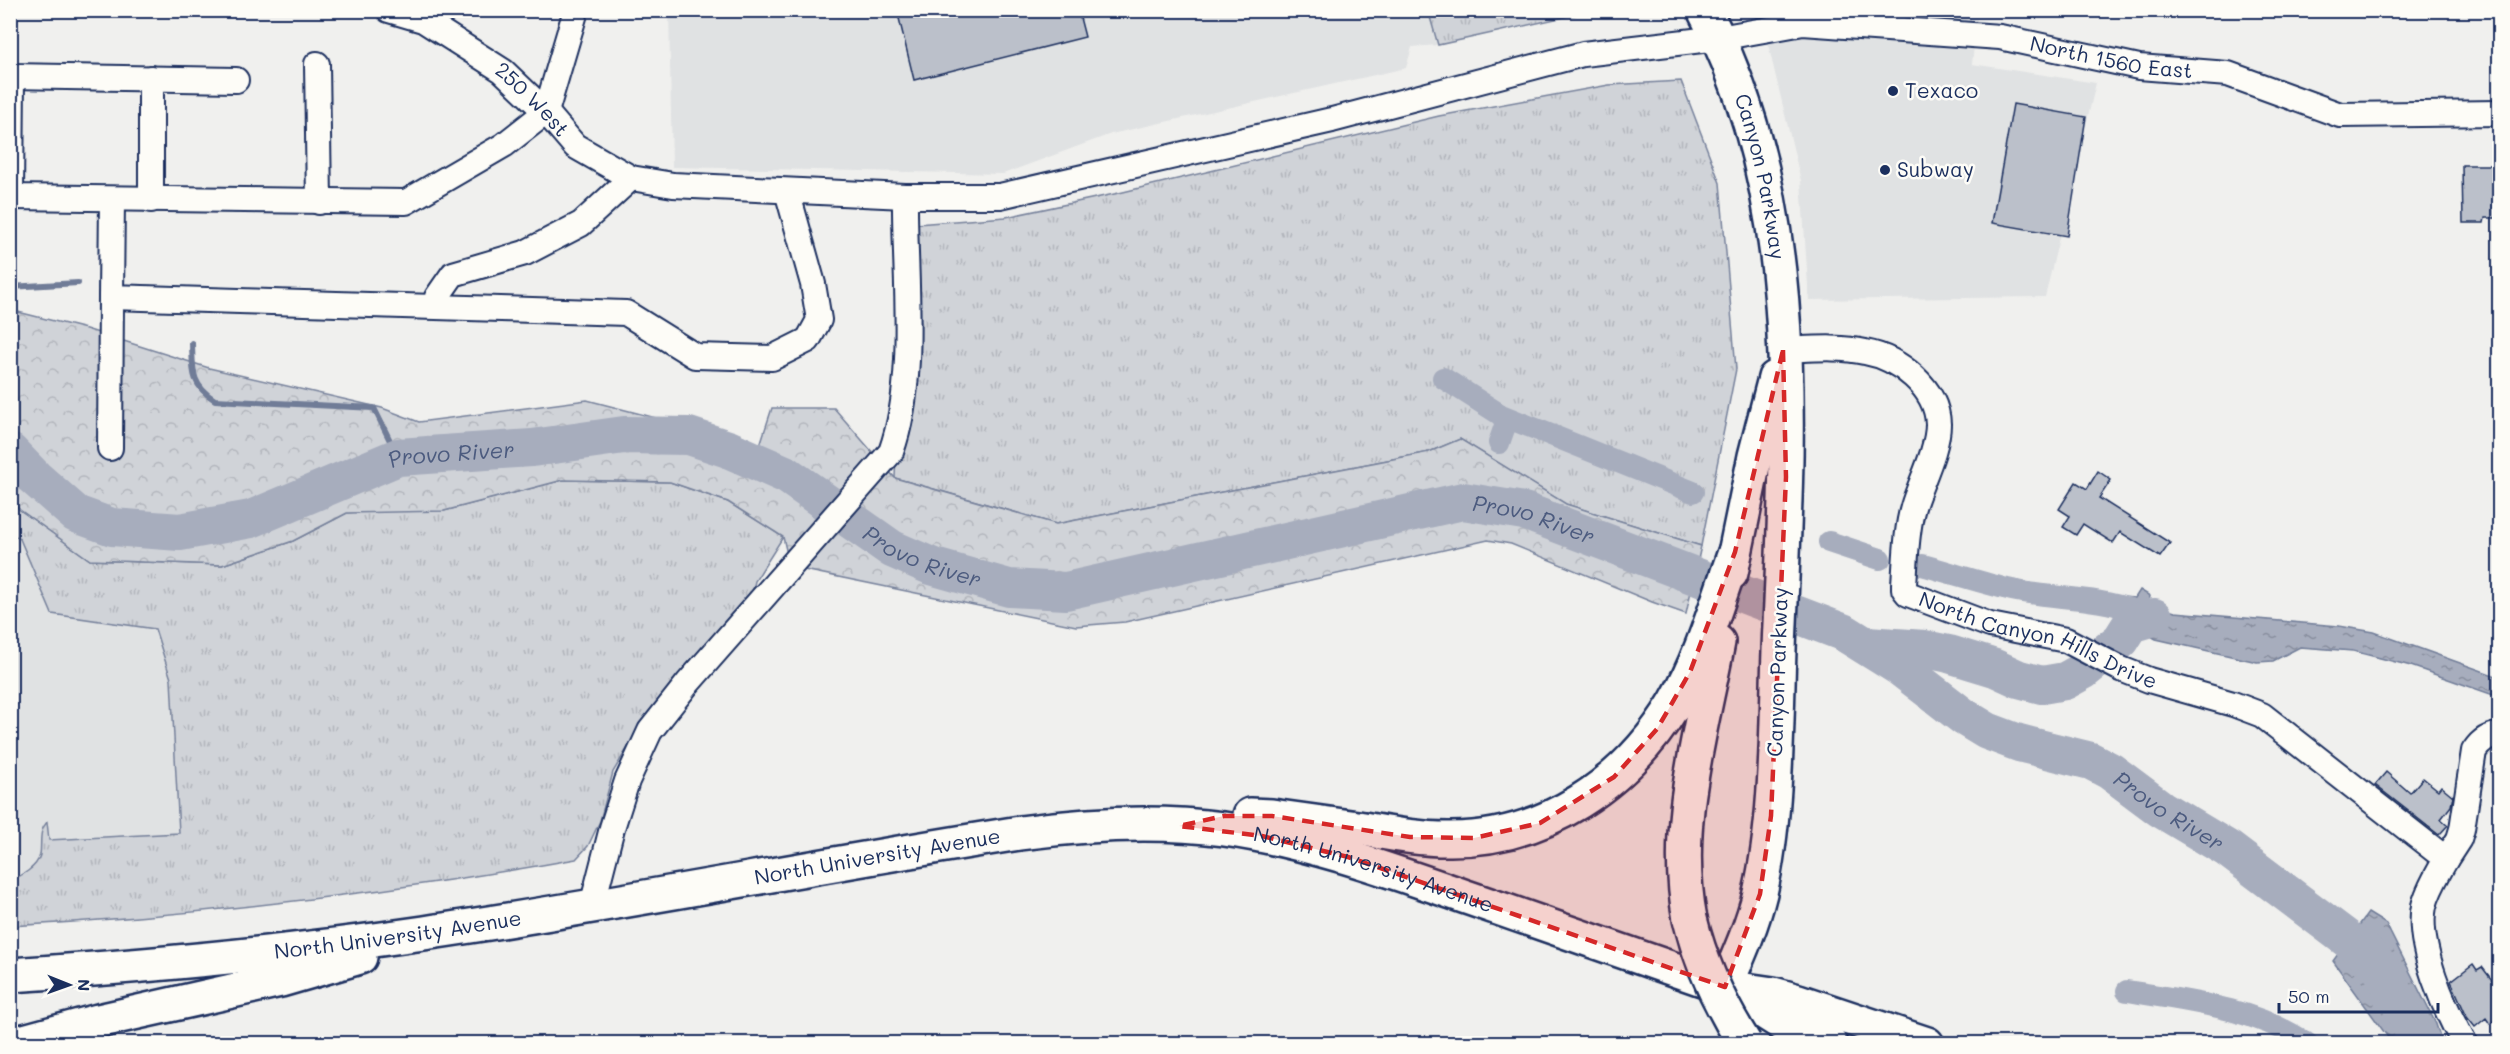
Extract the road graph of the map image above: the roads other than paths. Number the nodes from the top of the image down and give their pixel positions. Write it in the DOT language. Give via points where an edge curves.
graph roads {
  1 [pos="389,10"];
  2 [pos="576,10"];
  3 [pos="425,15"];
  4 [pos="1711,24"];
  5 [pos="317,64"];
  6 [pos="11,76"];
  7 [pos="152,78"];
  8 [pos="236,80"];
  9 [pos="546,112"];
  10 [pos="2499,113"];
  11 [pos="631,178"];
  12 [pos="787,190"];
  13 [pos="904,196"];
  14 [pos="112,200"];
  15 [pos="152,200"];
  16 [pos="319,202"];
  17 [pos="111,297"];
  18 [pos="436,306"];
  19 [pos="1784,350"];
  20 [pos="110,448"];
  21 [pos="1711,642"];
  22 [pos="2499,735"];
  23 [pos="1179,826"];
  24 [pos="2446,859"];
  25 [pos="592,906"];
  26 [pos="424,933"];
  27 [pos="10,975"];
  28 [pos="1725,987"];
  29 [pos="13,1044"];
  30 [pos="1745,1044"];
  31 [pos="1830,1044"];
  32 [pos="1927,1044"];
  33 [pos="2464,1044"];
  1 -- 3 [label="street, 250 West"];
  2 -- 9 [label="street"];
  3 -- 9 [label="street, 250 West" via="503,71"];
  4 -- 10 [label="street, North 1560 East" via="1803,23 2000,37 2139,67 2228,74 2340,115"];
  4 -- 13 [label="street, North 1560 East" via="1332,120 1000,196"];
  4 -- 19 [label="highway, Canyon Parkway" via="1754,133 1764,171 1775,236"];
  5 -- 16 [label="street"];
  6 -- 7 [label="street"];
  6 -- 14 [label="street" via="10,197"];
  7 -- 8 [label="street"];
  7 -- 15 [label="street"];
  9 -- 11 [label="street, 250 West" via="575,146"];
  9 -- 16 [label="street" via="504,145 406,202"];
  11 -- 12 [label="street, 250 West" via="673,185"];
  11 -- 18 [label="street" via="581,224 525,253 453,274 437,297"];
  12 -- 13 [label="street, 250 West"];
  12 -- 18 [label="street" via="819,320 808,340 772,358 695,356 626,313"];
  13 -- 25 [label="street" via="908,355 891,452 650,731 627,781"];
  14 -- 15 [label="street"];
  14 -- 17 [label="street"];
  15 -- 16 [label="street"];
  17 -- 18 [label="street"];
  17 -- 20 [label="street"];
  19 -- 21 [label="highway, Canyon Parkway" via="1763,421"];
  19 -- 24 [label="street, North Canyon Hills Drive" via="1869,352 1911,374 1931,399 1938,424 1936,440 1910,522 1905,592 1990,625 2057,638 2149,680 2262,715"];
  19 -- 28 [label="highway, Canyon Parkway" via="1783,556 1767,856 1760,894"];
  21 -- 23 [label="highway" via="1675,703 1638,754 1586,798 1540,823 1502,834 1447,840 1272,816 1224,816"];
  21 -- 30 [label="highway, bridge" via="1683,840 1683,874 1690,919 1708,975"];
  22 -- 24 [label="street" via="2479,743 2474,751 2462,829"];
  23 -- 25 [label="highway, North University Avenue" via="1029,831"];
  23 -- 28 [label="highway, North University Avenue" via="1262,836 1348,857"];
  24 -- 33 [label="street" via="2424,907 2425,935 2441,999"];
  25 -- 26 [label="highway, North University Avenue"];
  26 -- 27 [label="highway, North University Avenue" via="283,951"];
  26 -- 29 [label="highway" via="342,964"];
  28 -- 31 [label="highway" via="1786,1026"];
  28 -- 32 [label="highway" via="1798,1001"];
}
